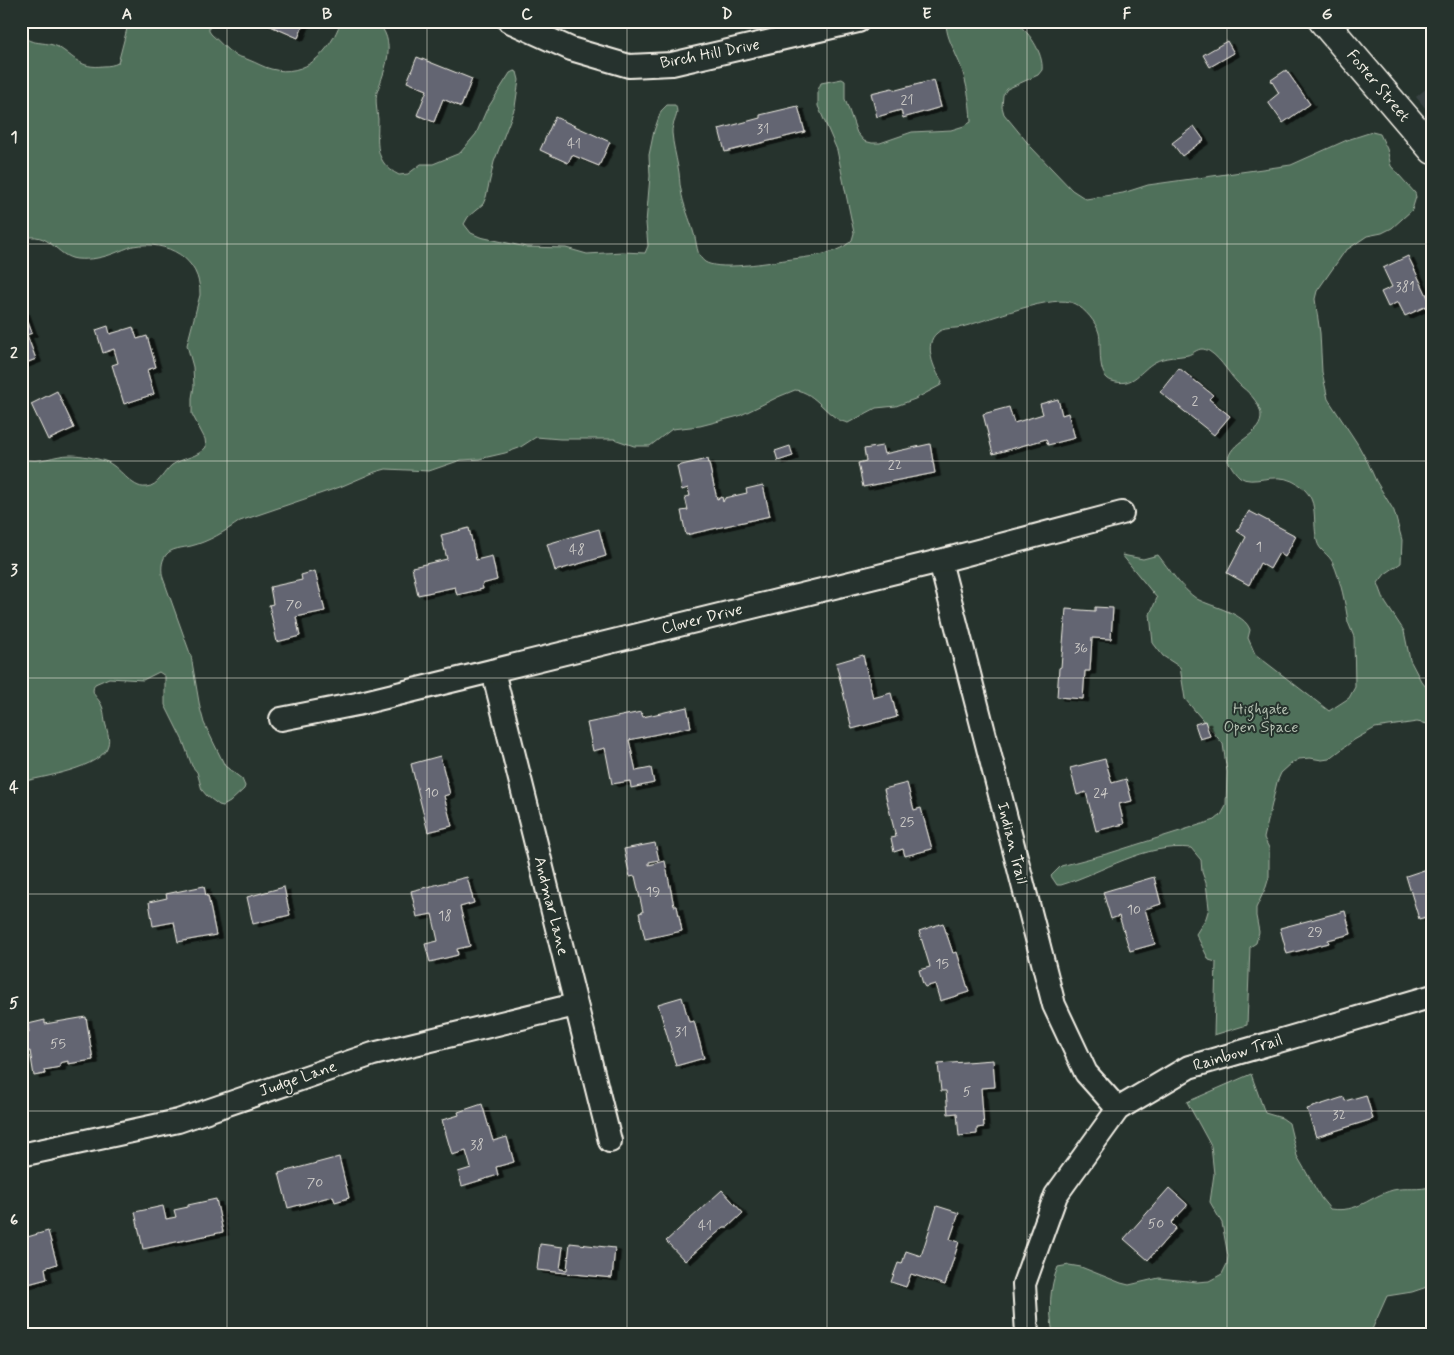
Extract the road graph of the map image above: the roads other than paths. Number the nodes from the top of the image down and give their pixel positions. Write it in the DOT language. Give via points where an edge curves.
graph roads {
  1 [pos="509,21"];
  2 [pos="858,21"];
  3 [pos="1323,21"];
  4 [pos="1433,150"];
  5 [pos="1122,513"];
  6 [pos="940,561"];
  7 [pos="493,670"];
  8 [pos="281,719"];
  9 [pos="1433,996"];
  10 [pos="575,1005"];
  11 [pos="1118,1109"];
  12 [pos="610,1142"];
  13 [pos="21,1155"];
  14 [pos="1027,1334"];
  1 -- 2 [label="street, Birch Hill Drive" via="571,49 629,66 672,64"];
  3 -- 4 [label="street, Foster Street"];
  5 -- 6 [label="street, Clover Drive"];
  6 -- 7 [label="street, Clover Drive"];
  6 -- 11 [label="street, Indian Trail" via="1054,1005 1086,1073"];
  7 -- 8 [label="street, Clover Drive" via="357,704"];
  7 -- 10 [label="street, Andmar Lane"];
  9 -- 11 [label="street, Rainbow Trail" via="1189,1067"];
  10 -- 12 [label="street, Andmar Lane"];
  10 -- 13 [label="street, Judge Lane" via="373,1054 178,1120"];
  11 -- 14 [label="street, Rainbow Trail" via="1056,1195 1024,1284"];
}
